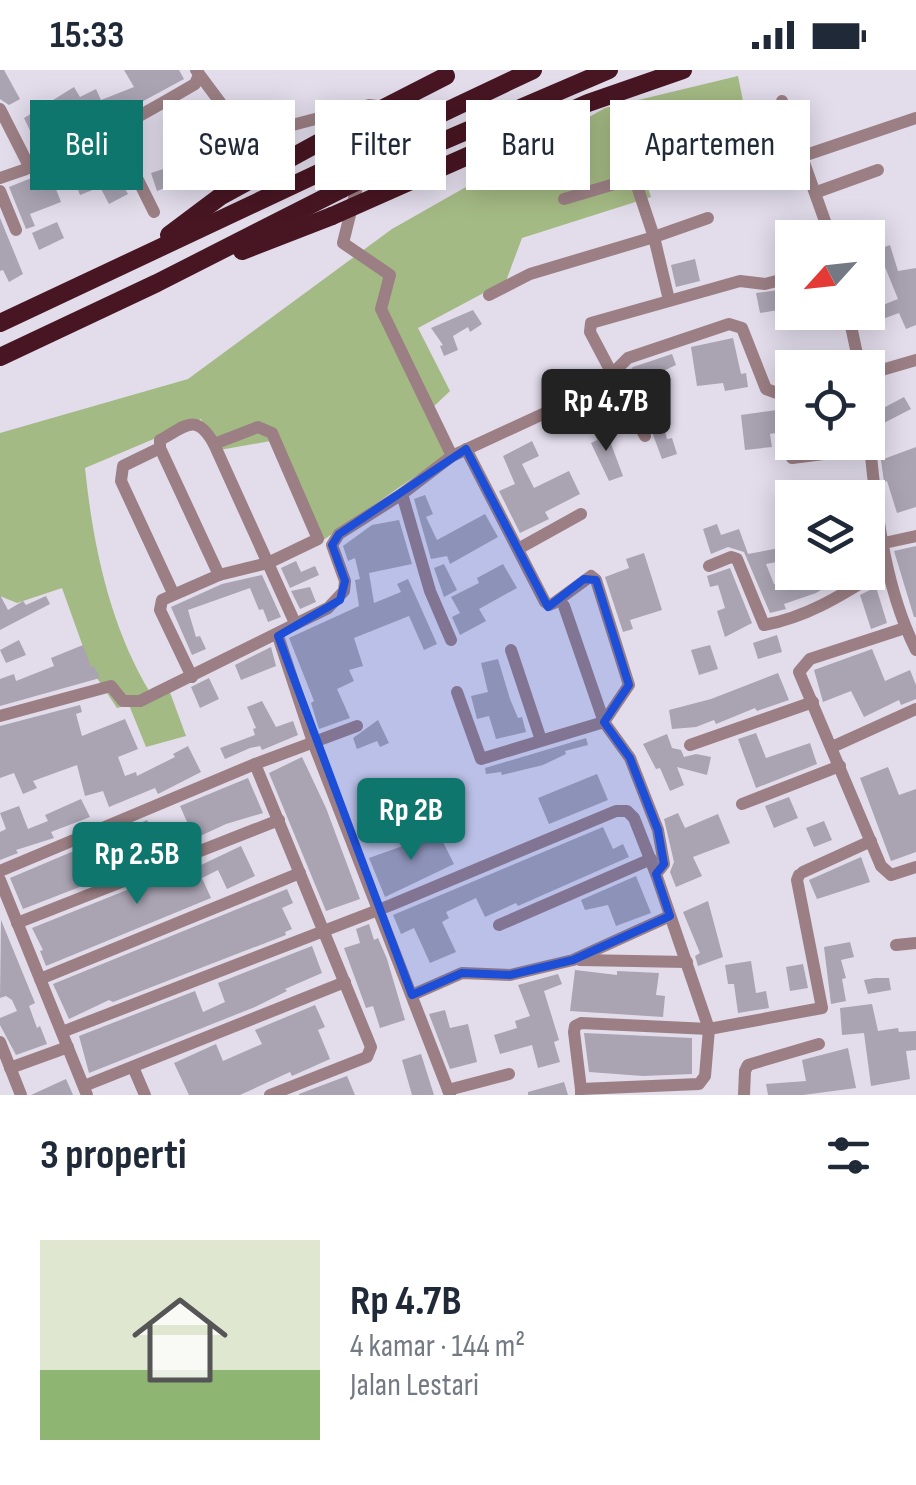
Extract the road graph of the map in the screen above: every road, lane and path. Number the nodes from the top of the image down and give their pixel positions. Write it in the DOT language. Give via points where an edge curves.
graph roads {
  1 [pos="533,70"];
  2 [pos="609,70"];
  3 [pos="683,70"];
  4 [pos="198,73"];
  5 [pos="452,73"];
  6 [pos="0,109"];
  7 [pos="143,115"];
  8 [pos="916,118"];
  9 [pos="810,154"];
  10 [pos="30,168"];
  11 [pos="878,170"];
  12 [pos="810,174"];
  13 [pos="0,178"];
  14 [pos="143,190"];
  15 [pos="0,191"];
  16 [pos="817,192"];
  17 [pos="564,199"];
  18 [pos="154,212"];
  19 [pos="708,218"];
  20 [pos="826,220"];
  21 [pos="16,230"];
  22 [pos="654,237"];
  23 [pos="154,248"];
  24 [pos="775,282"];
  25 [pos="157,283"];
  26 [pos="489,295"];
  27 [pos="670,300"];
  28 [pos="0,323"];
  29 [pos="0,357"];
  30 [pos="916,360"];
  31 [pos="885,369"];
  32 [pos="613,372"];
  33 [pos="775,393"];
  34 [pos="645,436"];
  35 [pos="214,444"];
  36 [pos="160,448"];
  37 [pos="466,449"];
  38 [pos="452,456"];
  39 [pos="402,494"];
  40 [pos="580,514"];
  41 [pos="916,536"];
  42 [pos="885,542"];
  43 [pos="518,548"];
  44 [pos="885,551"];
  45 [pos="268,563"];
  46 [pos="709,566"];
  47 [pos="887,568"];
  48 [pos="219,575"];
  49 [pos="173,594"];
  50 [pos="564,606"];
  51 [pos="295,623"];
  52 [pos="905,628"];
  53 [pos="278,636"];
  54 [pos="451,640"];
  55 [pos="511,650"];
  56 [pos="916,650"];
  57 [pos="192,677"];
  58 [pos="457,692"];
  59 [pos="813,702"];
  60 [pos="916,710"];
  61 [pos="0,716"];
  62 [pos="604,722"];
  63 [pos="357,726"];
  64 [pos="542,740"];
  65 [pos="313,742"];
  66 [pos="690,745"];
  67 [pos="832,747"];
  68 [pos="255,764"];
  69 [pos="840,766"];
  70 [pos="742,804"];
  71 [pos="279,820"];
  72 [pos="871,841"];
  73 [pos="650,860"];
  74 [pos="916,866"];
  75 [pos="0,871"];
  76 [pos="300,872"];
  77 [pos="656,874"];
  78 [pos="0,880"];
  79 [pos="380,910"];
  80 [pos="670,916"];
  81 [pos="18,923"];
  82 [pos="500,925"];
  83 [pos="324,930"];
  84 [pos="916,943"];
  85 [pos="896,945"];
  86 [pos="573,960"];
  87 [pos="687,962"];
  88 [pos="40,979"];
  89 [pos="345,982"];
  90 [pos="412,995"];
  91 [pos="709,1029"];
  92 [pos="62,1032"];
  93 [pos="0,1042"];
  94 [pos="818,1044"];
  95 [pos="68,1047"];
  96 [pos="133,1066"];
  97 [pos="10,1068"];
  98 [pos="509,1074"];
  99 [pos="86,1091"];
  100 [pos="449,1092"];
  101 [pos="581,1092"];
  102 [pos="21,1095"];
  103 [pos="145,1095"];
  104 [pos="270,1095"];
  105 [pos="744,1095"];
  1 -- 23 [label="highway, bridge"];
  2 -- 25 [label="highway, bridge" via="422,150"];
  3 -- 25 [label="highway, bridge" via="588,103 332,216"];
  4 -- 7 [label="street" via="195,84"];
  4 -- 38 [label="street" via="250,136 377,106 342,242 390,274 381,308"];
  5 -- 23 [label="highway, bridge" via="221,196"];
  6 -- 10 [label="street"];
  8 -- 9 [label="street"];
  10 -- 13 [label="street"];
  11 -- 16 [label="street"];
  12 -- 16 [label="street"];
  14 -- 18 [label="street"];
  15 -- 21 [label="street"];
  16 -- 20 [label="street"];
  17 -- 22 [label="street" via="636,183"];
  19 -- 22 [label="street"];
  22 -- 26 [label="street" via="530,274"];
  22 -- 27 [label="street"];
  23 -- 28 [label="highway"];
  24 -- 27 [label="street" via="740,280"];
  25 -- 29 [label="highway"];
  27 -- 32 [label="street" via="592,323 590,332"];
  30 -- 31 [label="street"];
  32 -- 33 [label="street" via="628,358 729,324 742,328 766,389"];
  32 -- 34 [label="street"];
  32 -- 37 [label="street" via="596,389"];
  35 -- 36 [label="street" via="198,424 160,440"];
  35 -- 45 [label="street"];
  35 -- 45 [label="street" via="258,427 272,433 318,539"];
  36 -- 48 [label="street"];
  36 -- 49 [label="street" via="123,466 121,481"];
  37 -- 38 [label="street"];
  37 -- 43 [label="street"];
  38 -- 39 [label="street"];
  39 -- 51 [label="street" via="339,534 332,544 344,592"];
  39 -- 54 [label="street"];
  40 -- 43 [label="street"];
  41 -- 42 [label="street"];
  43 -- 62 [label="street" via="549,605 584,579 596,580 629,685"];
  44 -- 47 [label="street"];
  45 -- 48 [label="street"];
  45 -- 51 [label="street"];
  46 -- 47 [label="street" via="737,559 764,625 828,603"];
  47 -- 52 [label="street"];
  48 -- 49 [label="street"];
  49 -- 57 [label="street" via="160,610"];
  50 -- 62 [label="street"];
  51 -- 53 [label="street"];
  52 -- 56 [label="street"];
  52 -- 59 [label="street" via="803,664"];
  53 -- 57 [label="street"];
  53 -- 65 [label="street"];
  55 -- 64 [label="street"];
  57 -- 61 [label="street" via="140,701 123,701 111,686"];
  58 -- 64 [label="street" via="481,759"];
  59 -- 66 [label="street"];
  59 -- 67 [label="street"];
  60 -- 67 [label="street"];
  62 -- 64 [label="street"];
  62 -- 77 [label="street" via="630,758 658,830 664,864"];
  63 -- 65 [label="street"];
  65 -- 68 [label="street"];
  65 -- 79 [label="street"];
  67 -- 69 [label="street"];
  68 -- 71 [label="street"];
  68 -- 75 [label="street"];
  69 -- 70 [label="street"];
  69 -- 72 [label="street"];
  71 -- 76 [label="street"];
  71 -- 81 [label="street"];
  72 -- 74 [label="street" via="886,872"];
  72 -- 91 [label="street" via="797,880 822,1008"];
  73 -- 77 [label="street"];
  73 -- 79 [label="street" via="634,818 616,811"];
  73 -- 82 [label="street"];
  76 -- 83 [label="street"];
  76 -- 88 [label="street"];
  77 -- 80 [label="street"];
  78 -- 81 [label="street"];
  79 -- 83 [label="street"];
  79 -- 90 [label="street"];
  80 -- 86 [label="street"];
  80 -- 87 [label="street"];
  81 -- 88 [label="street"];
  83 -- 89 [label="street"];
  83 -- 92 [label="street"];
  84 -- 85 [label="street"];
  86 -- 87 [label="street"];
  86 -- 90 [label="street" via="495,977 462,974"];
  87 -- 91 [label="street"];
  88 -- 92 [label="street"];
  89 -- 96 [label="street"];
  89 -- 104 [label="street" via="370,1054"];
  90 -- 100 [label="street"];
  91 -- 101 [label="street" via="706,1076 699,1084"];
  91 -- 101 [label="street" via="581,1022 574,1032"];
  92 -- 95 [label="street"];
  93 -- 97 [label="street"];
  94 -- 105 [label="street" via="748,1065"];
  95 -- 97 [label="street"];
  95 -- 99 [label="street"];
  96 -- 99 [label="street"];
  96 -- 103 [label="street"];
  97 -- 102 [label="street"];
  98 -- 100 [label="street"];
}
